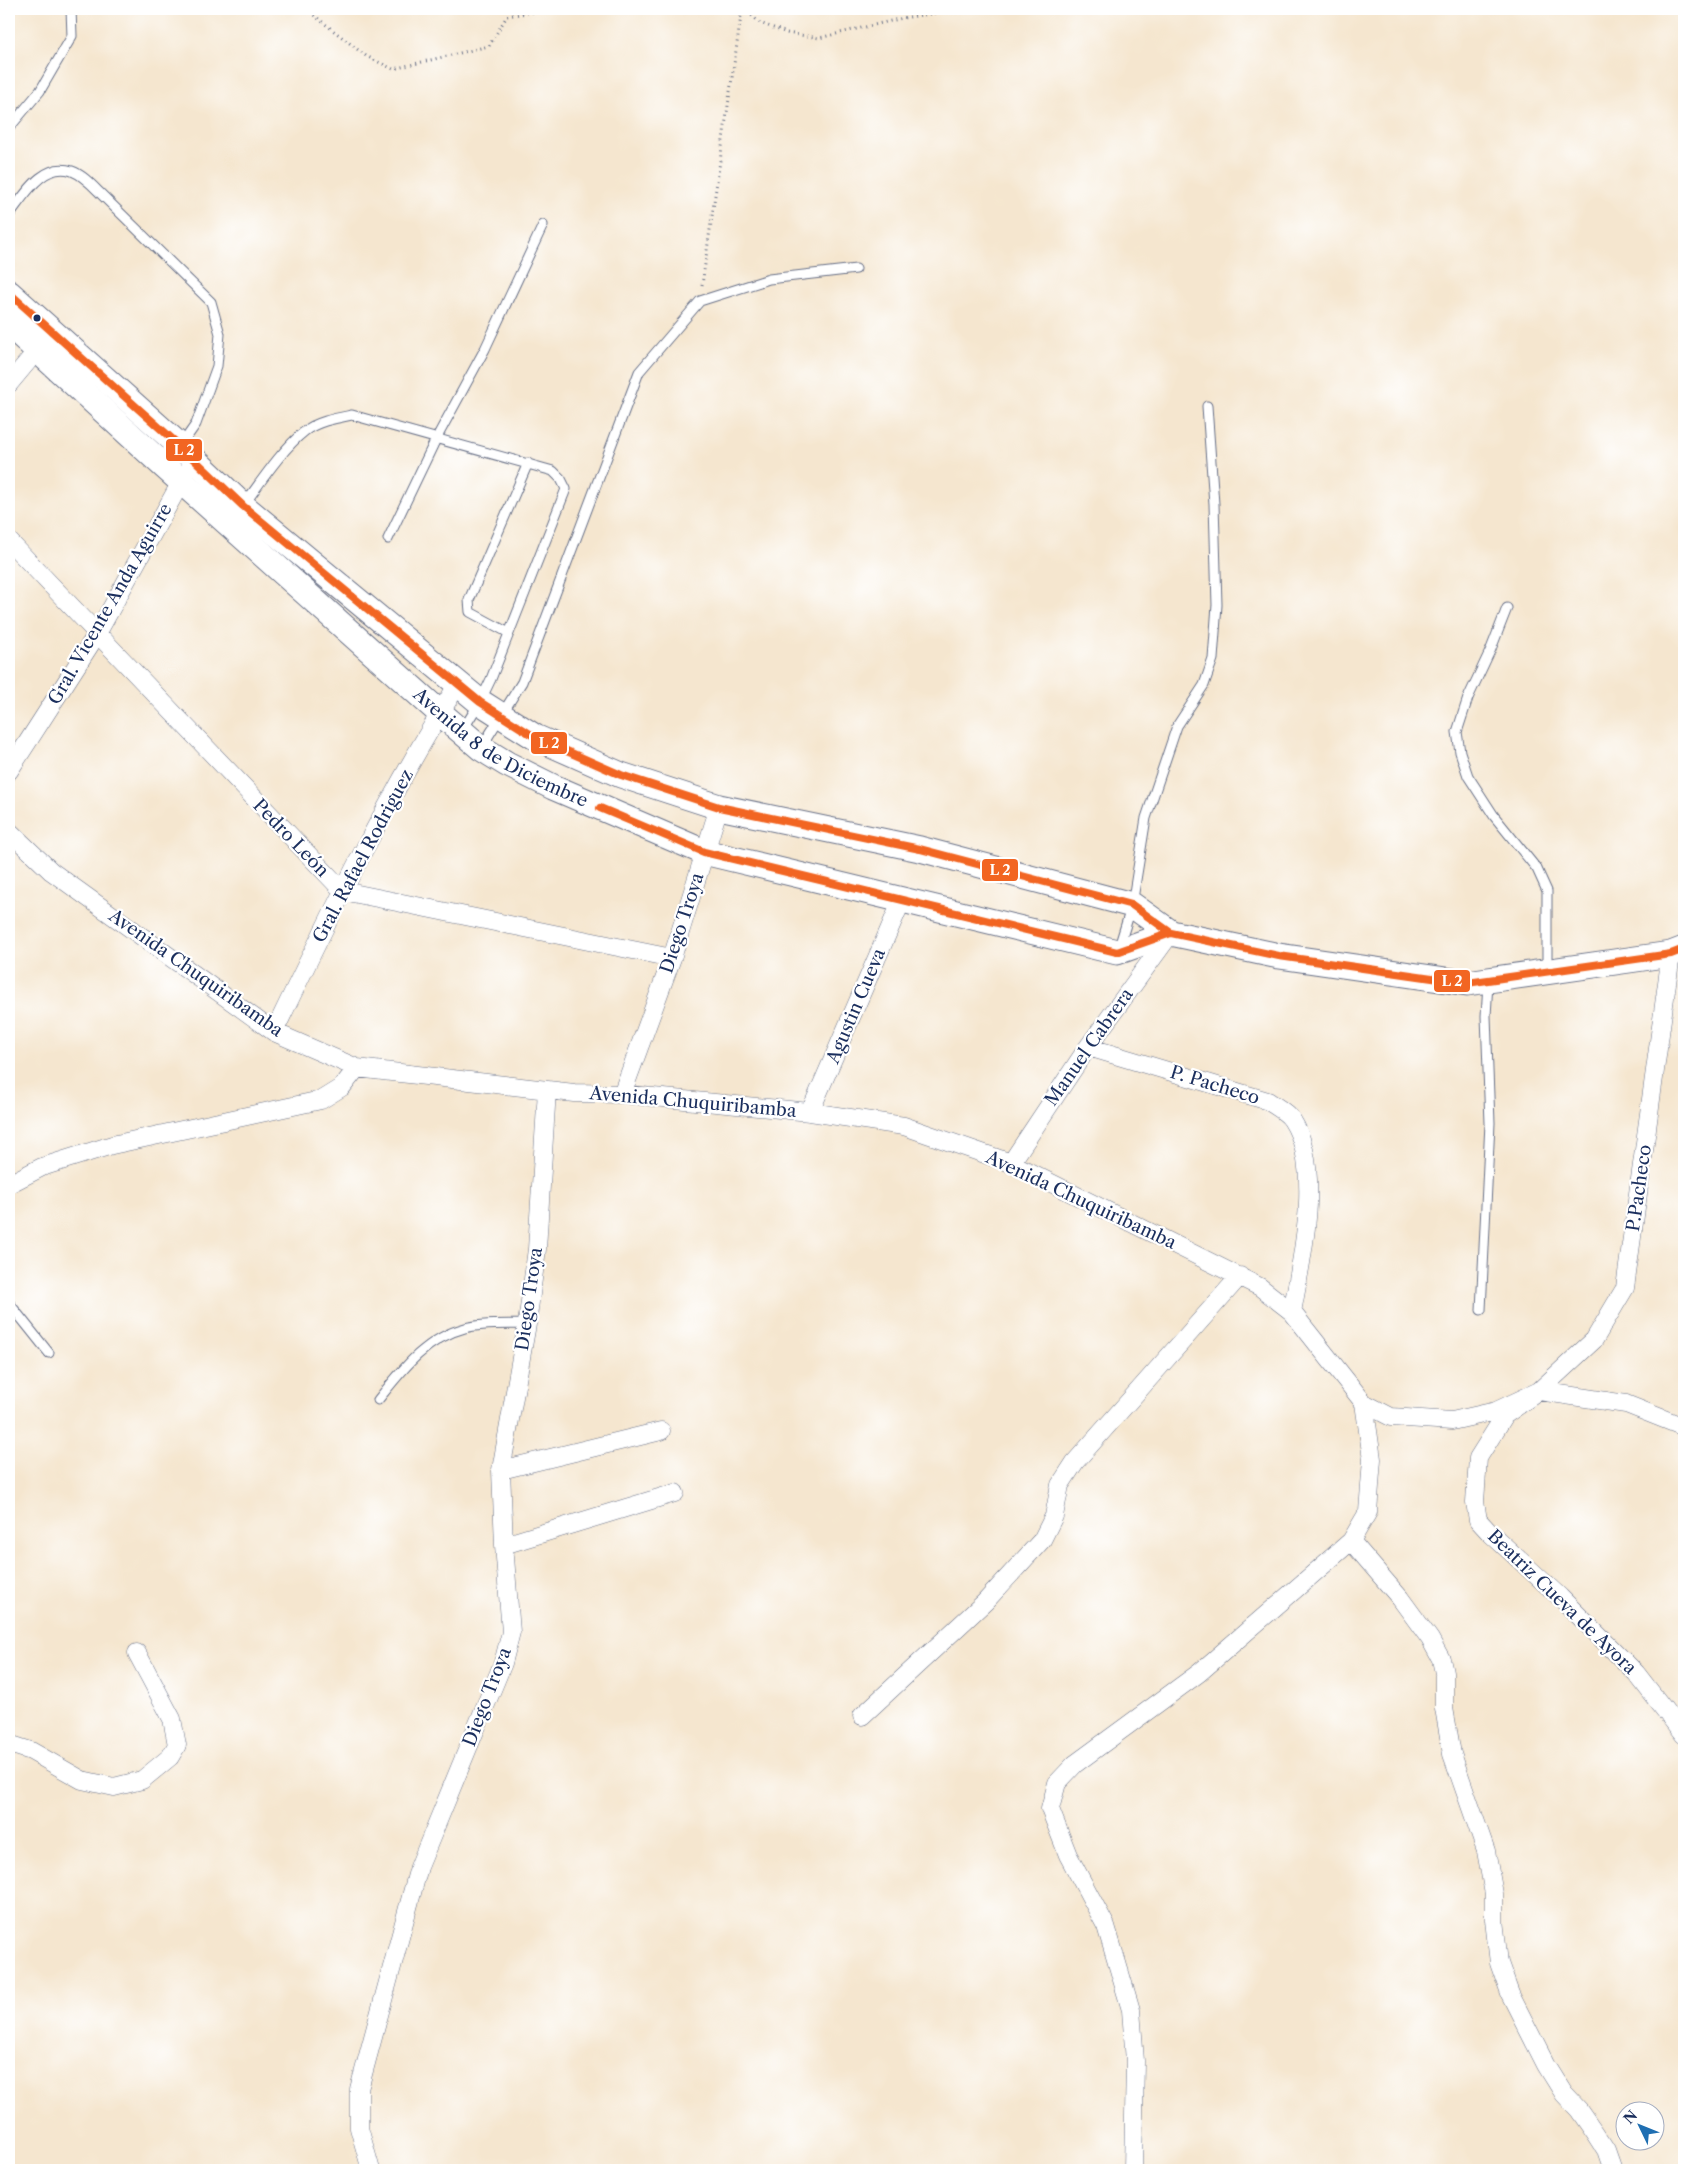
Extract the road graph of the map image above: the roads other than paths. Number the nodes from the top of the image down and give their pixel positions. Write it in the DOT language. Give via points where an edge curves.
graph roads {
  1 [pos="71,9"];
  2 [pos="9,128"];
  3 [pos="9,215"];
  4 [pos="543,225"];
  5 [pos="856,269"];
  6 [pos="9,294"];
  7 [pos="9,324"];
  8 [pos="45,341"];
  9 [pos="9,384"];
  10 [pos="1207,406"];
  11 [pos="436,439"];
  12 [pos="187,453"];
  13 [pos="528,464"];
  14 [pos="181,482"];
  15 [pos="236,514"];
  16 [pos="388,539"];
  17 [pos="9,541"];
  18 [pos="1507,608"];
  19 [pos="509,633"];
  20 [pos="97,634"];
  21 [pos="458,684"];
  22 [pos="480,702"];
  23 [pos="440,713"];
  24 [pos="502,716"];
  25 [pos="462,731"];
  26 [pos="481,748"];
  27 [pos="9,771"];
  28 [pos="719,807"];
  29 [pos="9,831"];
  30 [pos="704,852"];
  31 [pos="343,891"];
  32 [pos="902,900"];
  33 [pos="1132,906"];
  34 [pos="1171,933"];
  35 [pos="1678,951"];
  36 [pos="1117,952"];
  37 [pos="672,958"];
  38 [pos="1547,972"];
  39 [pos="1488,980"];
  40 [pos="274,1032"];
  41 [pos="1088,1047"];
  42 [pos="357,1068"];
  43 [pos="547,1090"];
  44 [pos="622,1094"];
  45 [pos="810,1112"];
  46 [pos="1011,1163"];
  47 [pos="9,1184"];
  48 [pos="1240,1276"];
  49 [pos="9,1303"];
  50 [pos="1481,1310"];
  51 [pos="1292,1312"];
  52 [pos="527,1324"];
  53 [pos="49,1353"];
  54 [pos="1539,1391"];
  55 [pos="378,1400"];
  56 [pos="1364,1404"];
  57 [pos="1684,1427"];
  58 [pos="661,1431"];
  59 [pos="501,1470"];
  60 [pos="675,1492"];
  61 [pos="1351,1541"];
  62 [pos="504,1545"];
  63 [pos="137,1653"];
  64 [pos="862,1716"];
  65 [pos="1684,1735"];
  66 [pos="9,1744"];
  67 [pos="371,2170"];
  68 [pos="1132,2170"];
  69 [pos="1613,2170"];
  1 -- 2 [label="lane" via="72,36 40,91"];
  3 -- 12 [label="lane" via="39,178 55,169 72,171 100,193 211,302 220,334 218,366"];
  4 -- 11 [label="lane" via="485,349"];
  5 -- 24 [label="lane" via="769,279 700,301 639,372 522,682"];
  6 -- 8 [label="main road, Avenida 8 de Diciembre"];
  7 -- 8 [label="main road, Avenida 8 de Diciembre"];
  8 -- 9 [label="street"];
  8 -- 12 [label="main road, Avenida 8 de Diciembre"];
  8 -- 14 [label="main road, Avenida 8 de Diciembre"];
  10 -- 33 [label="lane" via="1218,605 1213,659 1204,685 1177,726 1146,818"];
  11 -- 13 [label="lane"];
  11 -- 15 [label="lane" via="352,415 327,420 305,431"];
  11 -- 16 [label="lane"];
  12 -- 14 [label="street, Gral. Vicente Anda Aguirre"];
  12 -- 15 [label="main road, Avenida 8 de Diciembre"];
  13 -- 19 [label="lane" via="553,470 566,489"];
  13 -- 19 [label="lane" via="469,600 470,612"];
  14 -- 15 [label="main road, Avenida 8 de Diciembre"];
  14 -- 20 [label="street, Gral. Vicente Anda Aguirre"];
  15 -- 21 [label="main road, Avenida 8 de Diciembre"];
  15 -- 23 [label="main road, Avenida 8 de Diciembre"];
  17 -- 20 [label="street, Pedro León"];
  18 -- 38 [label="lane" via="1468,698 1457,732 1468,776 1494,816 1537,869 1547,891"];
  19 -- 22 [label="lane"];
  20 -- 27 [label="street, Gral. Vicente Anda Aguirre"];
  20 -- 31 [label="street, Pedro León"];
  21 -- 22 [label="main road, Avenida 8 de Diciembre"];
  21 -- 23 [label="street, Gral. Rafael Rodriguez"];
  22 -- 24 [label="main road, Avenida 8 de Diciembre"];
  22 -- 25 [label="lane"];
  23 -- 25 [label="main road, Avenida 8 de Diciembre"];
  23 -- 31 [label="street, Gral. Rafael Rodriguez"];
  24 -- 26 [label="lane"];
  24 -- 28 [label="main road, Avenida 8 de Diciembre" via="535,737 621,775"];
  25 -- 26 [label="main road, Avenida 8 de Diciembre"];
  26 -- 30 [label="main road, Avenida 8 de Diciembre" via="553,787"];
  28 -- 30 [label="street, Diego Troya"];
  28 -- 33 [label="main road, Avenida 8 de Diciembre" via="920,849"];
  29 -- 40 [label="street, Avenida Chuquiribamba" via="52,871"];
  30 -- 32 [label="main road, Avenida 8 de Diciembre"];
  30 -- 37 [label="street, Diego Troya"];
  31 -- 37 [label="street, Pedro León"];
  31 -- 40 [label="street, Gral. Rafael Rodriguez"];
  32 -- 36 [label="main road, Avenida 8 de Diciembre"];
  32 -- 45 [label="street, Agustin Cueva"];
  33 -- 34 [label="main road, Avenida 8 de Diciembre"];
  33 -- 36 [label="lane"];
  34 -- 36 [label="main road"];
  34 -- 39 [label="main road, Avenida 8 de Diciembre" via="1279,956 1467,983"];
  34 -- 41 [label="street, Manuel Cabrera"];
  35 -- 38 [label="main road, Avenida 8 de Diciembre"];
  35 -- 54 [label="street, P.Pacheco" via="1625,1288 1594,1340"];
  37 -- 44 [label="street, Diego Troya"];
  38 -- 39 [label="main road, Avenida 8 de Diciembre"];
  39 -- 50 [label="lane" via="1486,1016 1490,1123"];
  40 -- 42 [label="street, Avenida Chuquiribamba"];
  41 -- 46 [label="street, Manuel Cabrera"];
  41 -- 51 [label="street, P. Pacheco" via="1268,1101 1291,1118 1302,1142 1308,1167 1308,1202"];
  42 -- 43 [label="street, Avenida Chuquiribamba"];
  42 -- 47 [label="street" via="342,1087 321,1100 112,1145 42,1167"];
  43 -- 44 [label="street, Avenida Chuquiribamba"];
  43 -- 52 [label="street, Diego Troya" via="537,1249"];
  44 -- 45 [label="street, Avenida Chuquiribamba"];
  45 -- 46 [label="street, Avenida Chuquiribamba" via="904,1126"];
  46 -- 48 [label="street, Avenida Chuquiribamba"];
  48 -- 51 [label="street, Avenida Chuquiribamba"];
  48 -- 64 [label="street" via="1075,1462 1060,1485 1054,1516 1042,1540 985,1602"];
  49 -- 53 [label="lane"];
  51 -- 56 [label="street, Avenida Chuquiribamba"];
  52 -- 55 [label="lane" via="466,1328 438,1340 414,1356"];
  52 -- 59 [label="street, Diego Troya"];
  54 -- 56 [label="street" via="1496,1411 1452,1421 1391,1417"];
  54 -- 57 [label="street" via="1626,1404"];
  54 -- 65 [label="street, Beatriz Cueva de Ayora" via="1505,1416 1478,1458 1475,1502 1478,1520 1636,1673"];
  56 -- 61 [label="street" via="1372,1459 1368,1512"];
  58 -- 59 [label="street"];
  59 -- 62 [label="street, Diego Troya"];
  60 -- 62 [label="street"];
  61 -- 68 [label="street" via="1199,1673 1075,1764 1057,1783 1050,1809 1068,1855 1106,1926 1131,2010 1135,2061"];
  61 -- 69 [label="street" via="1400,1598 1442,1659 1444,1708 1452,1754 1486,1851 1494,1894 1500,1963 1510,1994 1546,2065 1606,2150"];
  62 -- 67 [label="street, Diego Troya" via="511,1632 503,1663 419,1867 359,2089 359,2128"];
  63 -- 66 [label="street" via="172,1719 177,1745 170,1756 142,1780 114,1787 82,1780 31,1751"];
}
